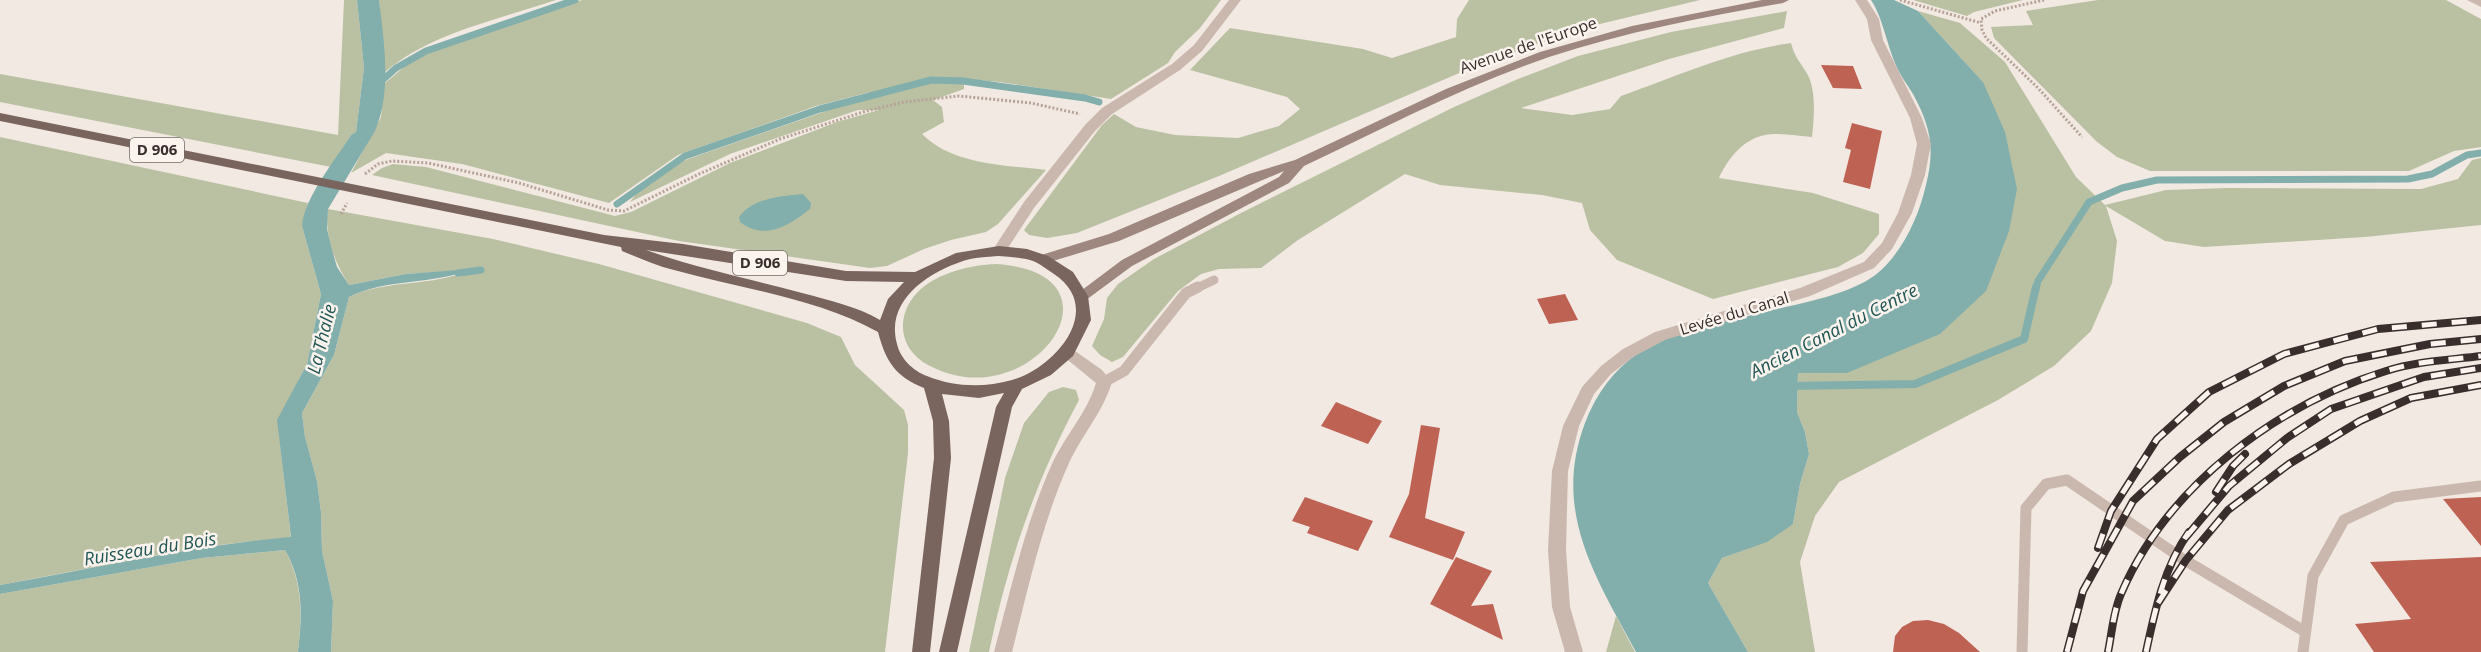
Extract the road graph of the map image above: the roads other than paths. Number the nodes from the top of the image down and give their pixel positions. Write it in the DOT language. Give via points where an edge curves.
graph roads {
  1 [pos="1235,0"];
  2 [pos="1783,0"];
  3 [pos="1861,0"];
  4 [pos="2473,0"];
  5 [pos="2481,4"];
  6 [pos="0,117"];
  7 [pos="1299,164"];
  8 [pos="604,240"];
  9 [pos="999,251"];
  10 [pos="1042,259"];
  11 [pos="917,277"];
  12 [pos="1214,280"];
  13 [pos="1081,296"];
  14 [pos="885,329"];
  15 [pos="1068,352"];
  16 [pos="1104,382"];
  17 [pos="931,384"];
  18 [pos="1016,385"];
  19 [pos="2481,486"];
  20 [pos="2304,631"];
  21 [pos="921,652"];
  22 [pos="948,652"];
  23 [pos="1003,652"];
  24 [pos="1574,652"];
  25 [pos="2022,652"];
  26 [pos="2303,652"];
  1 -- 9 [label="street" via="1198,48 1098,120 1029,205"];
  2 -- 7 [label="main road, Avenue de l'Europe" via="1657,24 1543,56 1460,88"];
  3 -- 24 [label="street, Levée du Canal" via="1916,118 1924,144 1905,213 1887,246 1869,265 1805,292 1660,336 1628,352 1588,391 1572,426 1560,471 1557,550 1561,607"];
  4 -- 5 [label="street"];
  6 -- 8 [label="main road, D 906"];
  7 -- 10 [label="main road, Avenue de l'Europe" via="1272,169 1175,213"];
  7 -- 13 [label="main road, Avenue de l'Europe" via="1284,180 1127,263"];
  8 -- 11 [label="main road, D 906" via="846,276"];
  8 -- 14 [label="main road, D 906" via="676,266 834,307"];
  9 -- 10 [label="main road"];
  9 -- 11 [label="main road" via="961,256"];
  10 -- 13 [label="main road" via="1068,276"];
  11 -- 14 [label="main road" via="893,303"];
  12 -- 16 [label="lane" via="1186,293 1124,371"];
  13 -- 15 [label="main road" via="1084,320"];
  14 -- 17 [label="main road" via="891,355 913,377"];
  15 -- 16 [label="street"];
  15 -- 18 [label="main road" via="1046,371"];
  16 -- 23 [label="street" via="1057,473 1026,559"];
  17 -- 18 [label="main road" via="979,392"];
  17 -- 21 [label="main road" via="942,420 943,461"];
  18 -- 22 [label="main road" via="1004,407"];
  19 -- 20 [label="lane" via="2394,497 2344,520 2313,576"];
  20 -- 25 [label="lane" via="2255,605 2067,480 2046,484 2026,508"];
  20 -- 26 [label="lane"];
}
